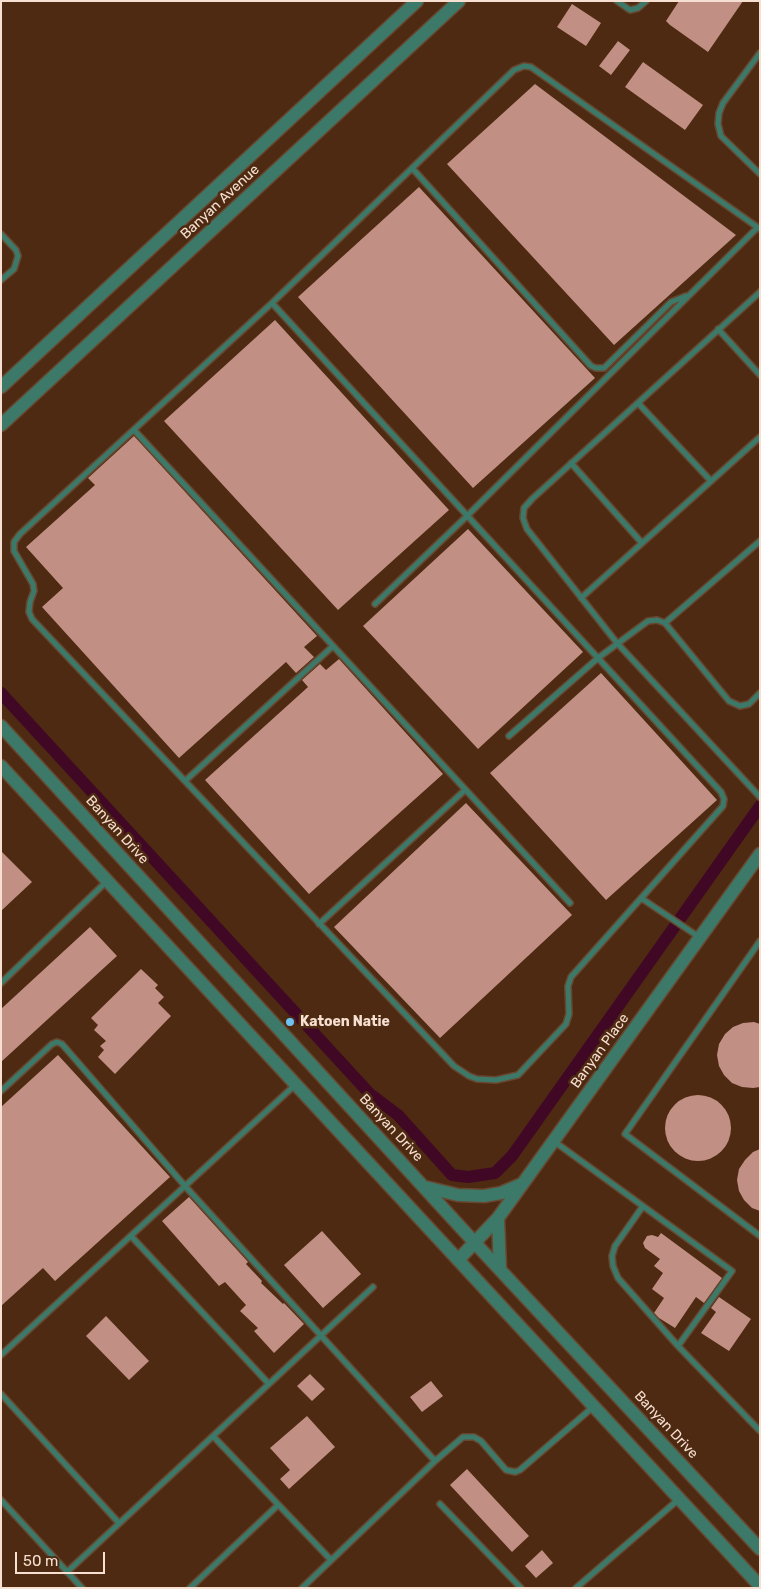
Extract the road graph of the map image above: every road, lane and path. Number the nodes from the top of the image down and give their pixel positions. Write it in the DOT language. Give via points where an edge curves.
graph roads {
  1 [pos="417,1"];
  2 [pos="459,1"];
  3 [pos="617,1"];
  4 [pos="646,1"];
  5 [pos="760,53"];
  6 [pos="412,168"];
  7 [pos="760,174"];
  8 [pos="759,229"];
  9 [pos="1,234"];
  10 [pos="1,280"];
  11 [pos="760,292"];
  12 [pos="690,294"];
  13 [pos="272,303"];
  14 [pos="718,330"];
  15 [pos="760,375"];
  16 [pos="1,387"];
  17 [pos="638,403"];
  18 [pos="1,424"];
  19 [pos="134,430"];
  20 [pos="760,437"];
  21 [pos="571,463"];
  22 [pos="710,481"];
  23 [pos="467,516"];
  24 [pos="760,541"];
  25 [pos="642,543"];
  26 [pos="581,598"];
  27 [pos="375,604"];
  28 [pos="665,624"];
  29 [pos="617,643"];
  30 [pos="333,646"];
  31 [pos="598,658"];
  32 [pos="760,693"];
  33 [pos="1,726"];
  34 [pos="509,736"];
  35 [pos="1,766"];
  36 [pos="185,781"];
  37 [pos="465,790"];
  38 [pos="760,797"];
  39 [pos="760,854"];
  40 [pos="107,881"];
  41 [pos="641,898"];
  42 [pos="570,903"];
  43 [pos="319,924"];
  44 [pos="700,937"];
  45 [pos="760,941"];
  46 [pos="1,984"];
  47 [pos="296,1084"];
  48 [pos="1,1091"];
  49 [pos="554,1141"];
  50 [pos="522,1184"];
  51 [pos="185,1186"];
  52 [pos="425,1187"];
  53 [pos="643,1206"];
  54 [pos="498,1218"];
  55 [pos="131,1236"];
  56 [pos="760,1236"];
  57 [pos="475,1243"];
  58 [pos="458,1260"];
  59 [pos="500,1269"];
  60 [pos="373,1287"];
  61 [pos="321,1336"];
  62 [pos="678,1346"];
  63 [pos="1,1355"];
  64 [pos="269,1384"];
  65 [pos="1,1394"];
  66 [pos="594,1407"];
  67 [pos="760,1431"];
  68 [pos="213,1436"];
  69 [pos="435,1461"];
  70 [pos="679,1499"];
  71 [pos="1,1500"];
  72 [pos="440,1504"];
  73 [pos="278,1505"];
  74 [pos="119,1523"];
  75 [pos="760,1549"];
  76 [pos="331,1560"];
  77 [pos="67,1572"];
  78 [pos="760,1586"];
  79 [pos="82,1588"];
  80 [pos="190,1588"];
  81 [pos="302,1588"];
  82 [pos="521,1588"];
  83 [pos="576,1588"];
  1 -- 16 [label="street, Banyan Avenue"];
  2 -- 18 [label="street, Banyan Avenue"];
  3 -- 4 [label="lane" via="630,10"];
  5 -- 7 [label="lane" via="723,103 718,124 721,136"];
  6 -- 8 [label="lane" via="514,70 531,67"];
  6 -- 12 [label="lane" via="591,366 604,368 671,302"];
  6 -- 13 [label="lane"];
  8 -- 12 [label="lane"];
  9 -- 10 [label="lane" via="18,256 17,264"];
  11 -- 14 [label="lane"];
  12 -- 23 [label="lane"];
  13 -- 19 [label="lane"];
  13 -- 23 [label="lane"];
  14 -- 15 [label="lane"];
  14 -- 17 [label="lane"];
  17 -- 21 [label="lane"];
  17 -- 22 [label="lane"];
  19 -- 30 [label="lane"];
  19 -- 36 [label="lane" via="20,534 14,542 14,551 33,584 28,612 32,619"];
  20 -- 22 [label="lane"];
  21 -- 25 [label="lane"];
  21 -- 26 [label="lane" via="524,508 523,518 527,529"];
  22 -- 25 [label="lane"];
  23 -- 27 [label="lane"];
  23 -- 31 [label="lane"];
  24 -- 28 [label="lane"];
  25 -- 26 [label="lane"];
  26 -- 29 [label="lane"];
  28 -- 29 [label="lane" via="648,621"];
  28 -- 32 [label="lane" via="729,701 740,706 749,704"];
  29 -- 31 [label="lane"];
  29 -- 38 [label="lane"];
  30 -- 36 [label="lane"];
  30 -- 37 [label="lane"];
  31 -- 34 [label="lane"];
  31 -- 41 [label="lane" via="724,799 723,806"];
  33 -- 52 [label="street, Banyan Drive"];
  35 -- 40 [label="street"];
  36 -- 43 [label="lane"];
  37 -- 42 [label="lane"];
  37 -- 43 [label="lane"];
  39 -- 44 [label="street, Banyan Place"];
  40 -- 46 [label="lane"];
  40 -- 47 [label="street"];
  41 -- 43 [label="lane" via="571,977 568,986 570,1014 566,1024 518,1075 496,1080 477,1079 454,1066"];
  41 -- 44 [label="lane"];
  44 -- 49 [label="street, Banyan Place"];
  45 -- 56 [label="lane" via="625,1134"];
  47 -- 51 [label="lane"];
  47 -- 58 [label="street"];
  48 -- 51 [label="lane" via="52,1044 62,1044"];
  49 -- 50 [label="street, Banyan Place"];
  49 -- 53 [label="lane"];
  50 -- 52 [label="street" via="484,1196 458,1195"];
  50 -- 54 [label="street, Banyan Place"];
  51 -- 55 [label="lane"];
  51 -- 61 [label="lane"];
  52 -- 57 [label="street, Banyan Drive"];
  53 -- 62 [label="lane" via="615,1246 613,1266 618,1278"];
  53 -- 62 [label="lane" via="732,1271"];
  54 -- 57 [label="street, Banyan Place"];
  54 -- 59 [label="street"];
  55 -- 63 [label="lane"];
  55 -- 64 [label="lane"];
  57 -- 58 [label="street, Banyan Place"];
  57 -- 59 [label="street, Banyan Drive"];
  58 -- 66 [label="street"];
  59 -- 75 [label="street, Banyan Drive"];
  60 -- 61 [label="lane"];
  61 -- 64 [label="lane"];
  61 -- 69 [label="lane"];
  62 -- 67 [label="lane"];
  64 -- 68 [label="lane"];
  65 -- 74 [label="lane"];
  66 -- 69 [label="lane" via="515,1472 506,1470 480,1441 469,1436 463,1437"];
  66 -- 70 [label="street"];
  68 -- 73 [label="lane"];
  68 -- 74 [label="lane"];
  69 -- 76 [label="lane"];
  70 -- 78 [label="street"];
  70 -- 83 [label="lane"];
  71 -- 77 [label="lane"];
  72 -- 82 [label="lane"];
  73 -- 76 [label="lane"];
  73 -- 80 [label="lane"];
  74 -- 77 [label="lane"];
  76 -- 81 [label="lane"];
  77 -- 79 [label="lane"];
}
